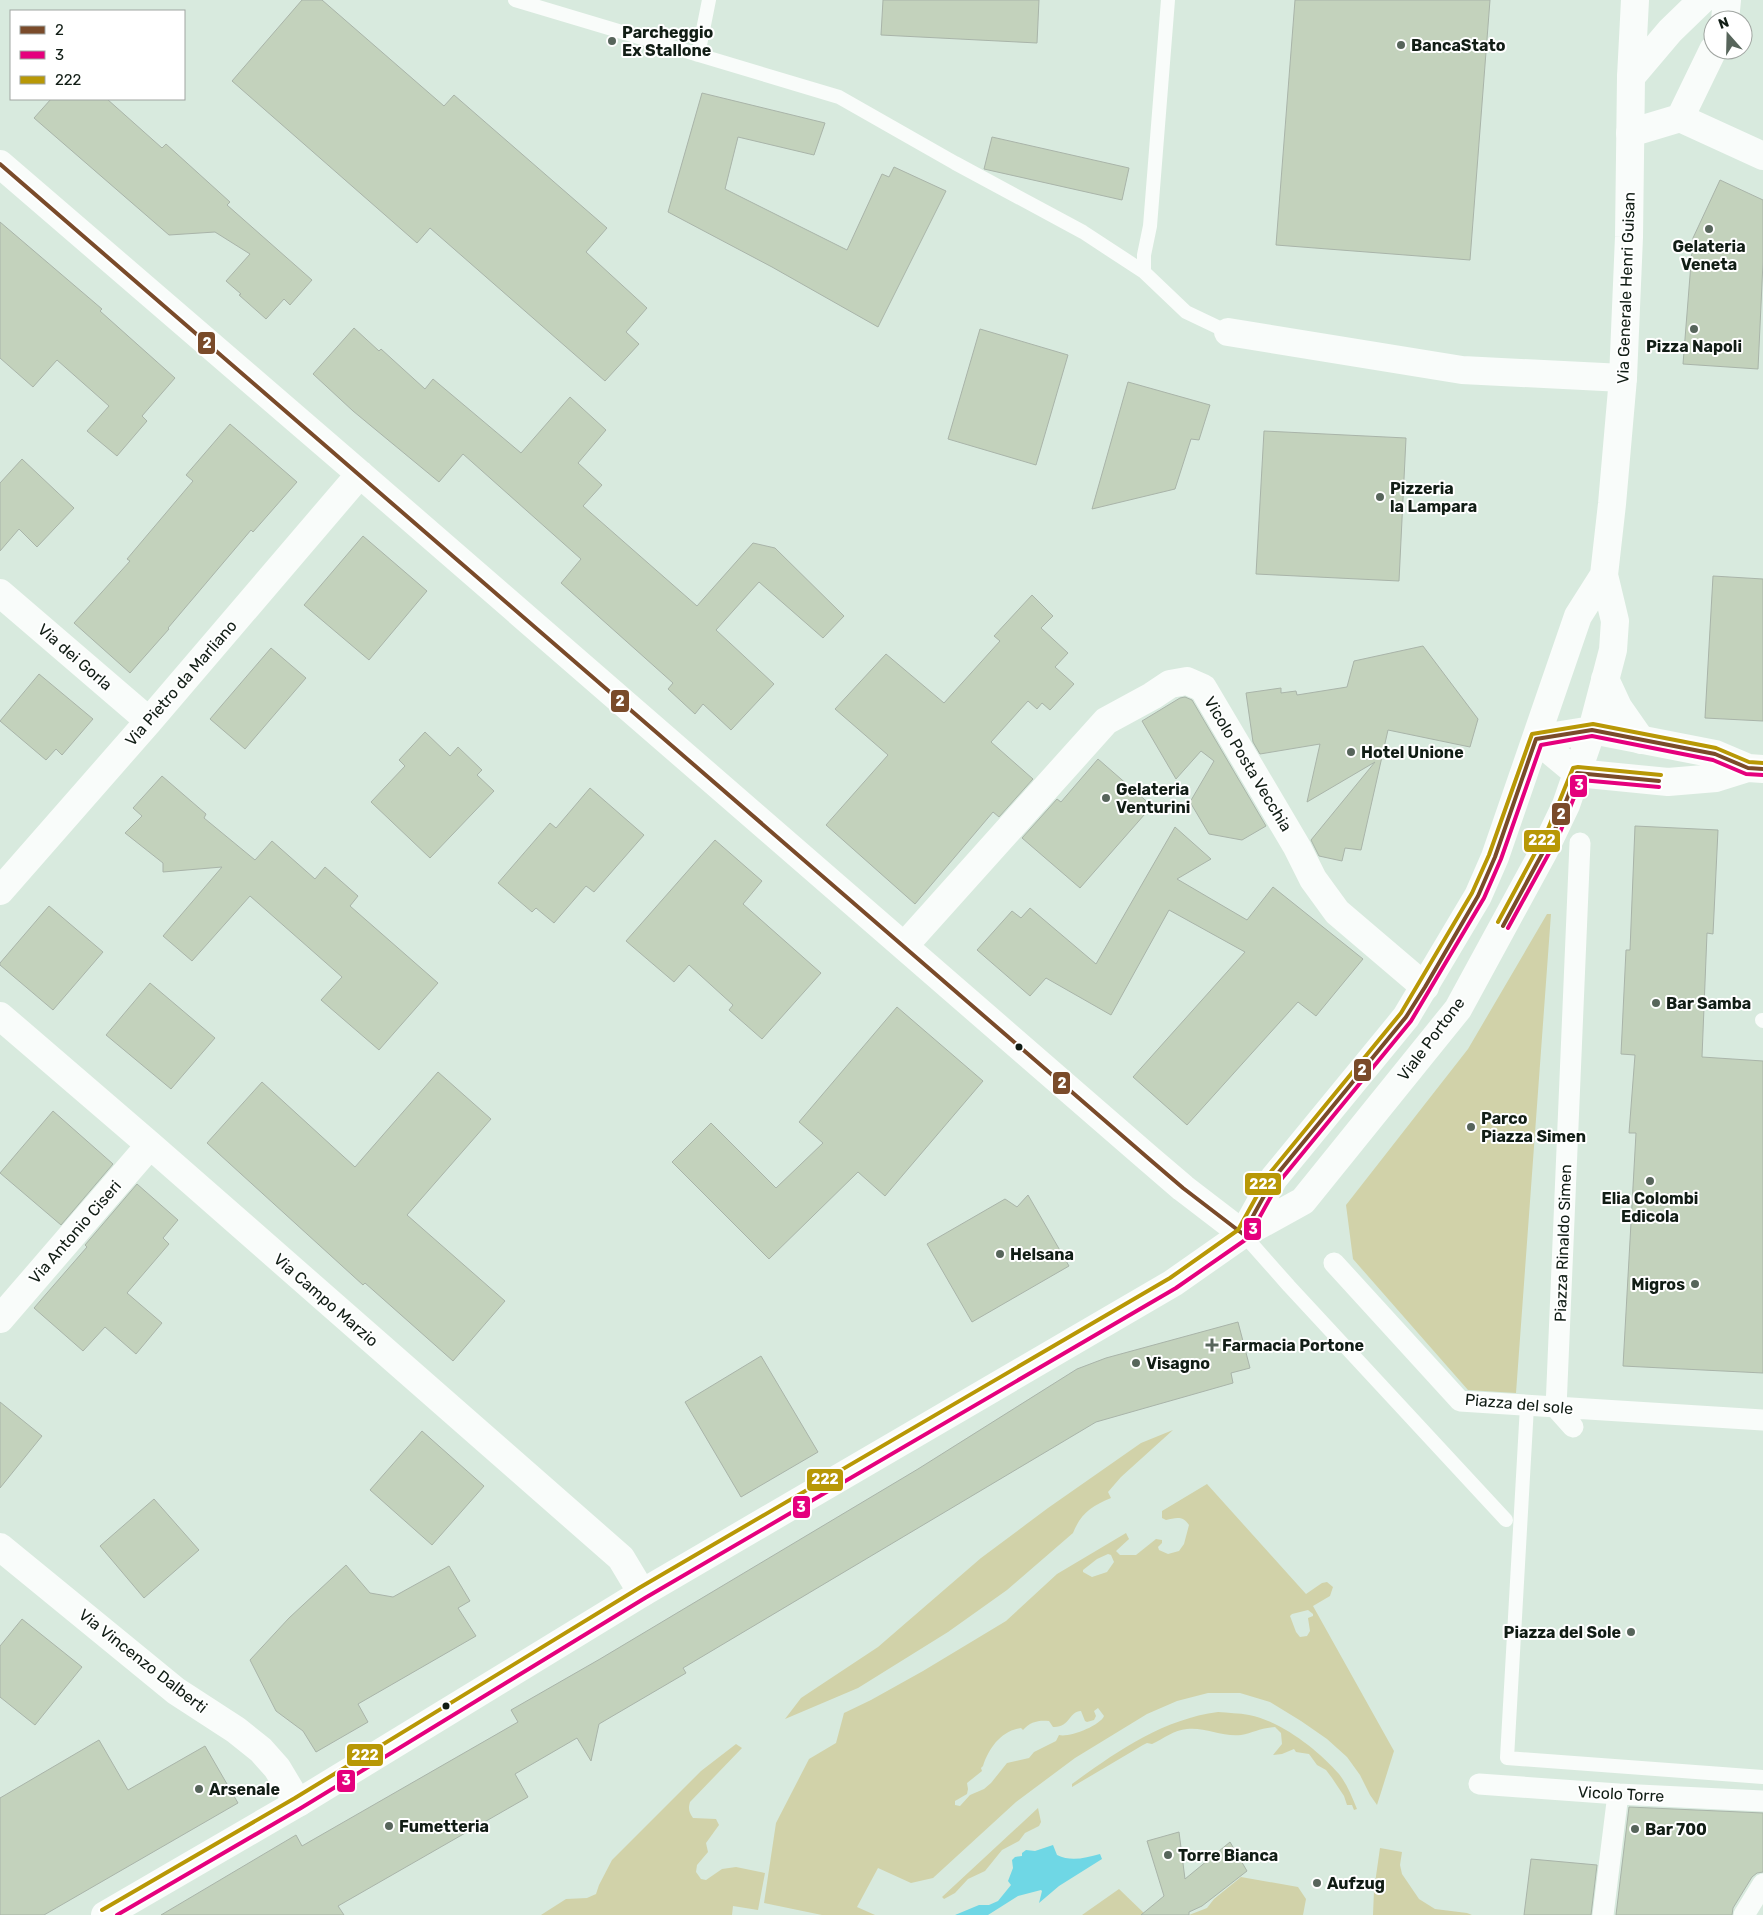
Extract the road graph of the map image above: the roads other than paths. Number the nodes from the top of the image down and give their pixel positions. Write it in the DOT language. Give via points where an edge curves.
graph roads {
  1 [pos="515,0"];
  2 [pos="709,0"];
  3 [pos="1168,0"];
  4 [pos="1635,0"];
  5 [pos="1702,0"];
  6 [pos="698,55"];
  7 [pos="1708,60"];
  8 [pos="1631,77"];
  9 [pos="1680,118"];
  10 [pos="1630,133"];
  11 [pos="1763,156"];
  12 [pos="0,164"];
  13 [pos="1144,272"];
  14 [pos="1228,332"];
  15 [pos="1623,378"];
  16 [pos="360,474"];
  17 [pos="1604,575"];
  18 [pos="0,593"];
  19 [pos="1605,679"];
  20 [pos="149,721"];
  21 [pos="1592,730"];
  22 [pos="1536,739"];
  23 [pos="1641,740"];
  24 [pos="1756,768"];
  25 [pos="1577,773"];
  26 [pos="1580,843"];
  27 [pos="0,891"];
  28 [pos="905,946"];
  29 [pos="1425,987"];
  30 [pos="0,1016"];
  31 [pos="150,1145"];
  32 [pos="1243,1234"];
  33 [pos="1334,1264"];
  34 [pos="0,1319"];
  35 [pos="1527,1406"];
  36 [pos="1556,1408"];
  37 [pos="1763,1420"];
  38 [pos="1573,1427"];
  39 [pos="1506,1520"];
  40 [pos="0,1547"];
  41 [pos="642,1593"];
  42 [pos="1763,1777"];
  43 [pos="1479,1784"];
  44 [pos="1618,1794"];
  45 [pos="1763,1801"];
  46 [pos="298,1803"];
  47 [pos="1763,1884"];
  48 [pos="105,1915"];
  49 [pos="1603,1915"];
  50 [pos="1744,1915"];
  1 -- 6 [label="lane"];
  2 -- 6 [label="lane"];
  3 -- 13 [label="lane"];
  4 -- 8 [label="street, Via Generale Henri Guisan"];
  5 -- 8 [label="street" via="1670,30"];
  6 -- 13 [label="lane" via="839,97 1083,232"];
  7 -- 9 [label="street"];
  8 -- 10 [label="street, Via Generale Henri Guisan"];
  9 -- 10 [label="street"];
  9 -- 11 [label="street"];
  10 -- 15 [label="street, Via Generale Henri Guisan"];
  12 -- 16 [label="street"];
  13 -- 14 [label="lane" via="1186,312"];
  14 -- 15 [label="street" via="1462,370"];
  15 -- 17 [label="street, Via Generale Henri Guisan"];
  16 -- 20 [label="street, Via Pietro da Marliano"];
  16 -- 28 [label="street"];
  17 -- 19 [label="street, Via Generale Henri Guisan" via="1616,621"];
  17 -- 22 [label="street, Via Generale Henri Guisan" via="1578,616"];
  18 -- 20 [label="street, Via dei Gorla"];
  19 -- 21 [label="street, Via Generale Henri Guisan"];
  19 -- 23 [label="street" via="1618,707"];
  20 -- 27 [label="street, Via Pietro da Marliano"];
  21 -- 22 [label="street"];
  21 -- 23 [label="street"];
  21 -- 25 [label="street, Via Generale Henri Guisan"];
  22 -- 25 [label="street"];
  22 -- 29 [label="street, Viale Portone" via="1478,896"];
  23 -- 24 [label="street" via="1715,754"];
  24 -- 25 [label="street" via="1716,778 1668,782"];
  25 -- 32 [label="street, Viale Portone" via="1554,832 1458,1009 1303,1201"];
  26 -- 36 [label="street, Piazza Rinaldo Simen"];
  28 -- 29 [label="street, Vicolo Posta Vecchia" via="1106,721 1170,684 1187,681 1203,688 1313,879 1337,912"];
  28 -- 32 [label="street" via="1183,1188"];
  29 -- 32 [label="street, Viale Portone" via="1406,1017 1274,1178"];
  30 -- 31 [label="street, Via Campo Marzio"];
  31 -- 34 [label="street, Via Antonio Ciseri"];
  31 -- 41 [label="street, Via Campo Marzio" via="621,1558"];
  32 -- 39 [label="lane"];
  32 -- 41 [label="street, Viale Portone" via="1173,1283"];
  33 -- 35 [label="street, Piazza del sole" via="1460,1401"];
  35 -- 36 [label="street, Piazza del sole"];
  35 -- 42 [label="lane" via="1507,1758"];
  36 -- 37 [label="street, Piazza del sole"];
  36 -- 38 [label="street"];
  40 -- 46 [label="street, Via Vincenzo Dalberti" via="176,1691 262,1750"];
  41 -- 46 [label="street, Viale Portone"];
  43 -- 44 [label="street, Vicolo Torre"];
  44 -- 45 [label="street, Vicolo Torre"];
  44 -- 49 [label="street"];
  46 -- 48 [label="street, Viale Portone"];
  47 -- 50 [label="street"];
}
